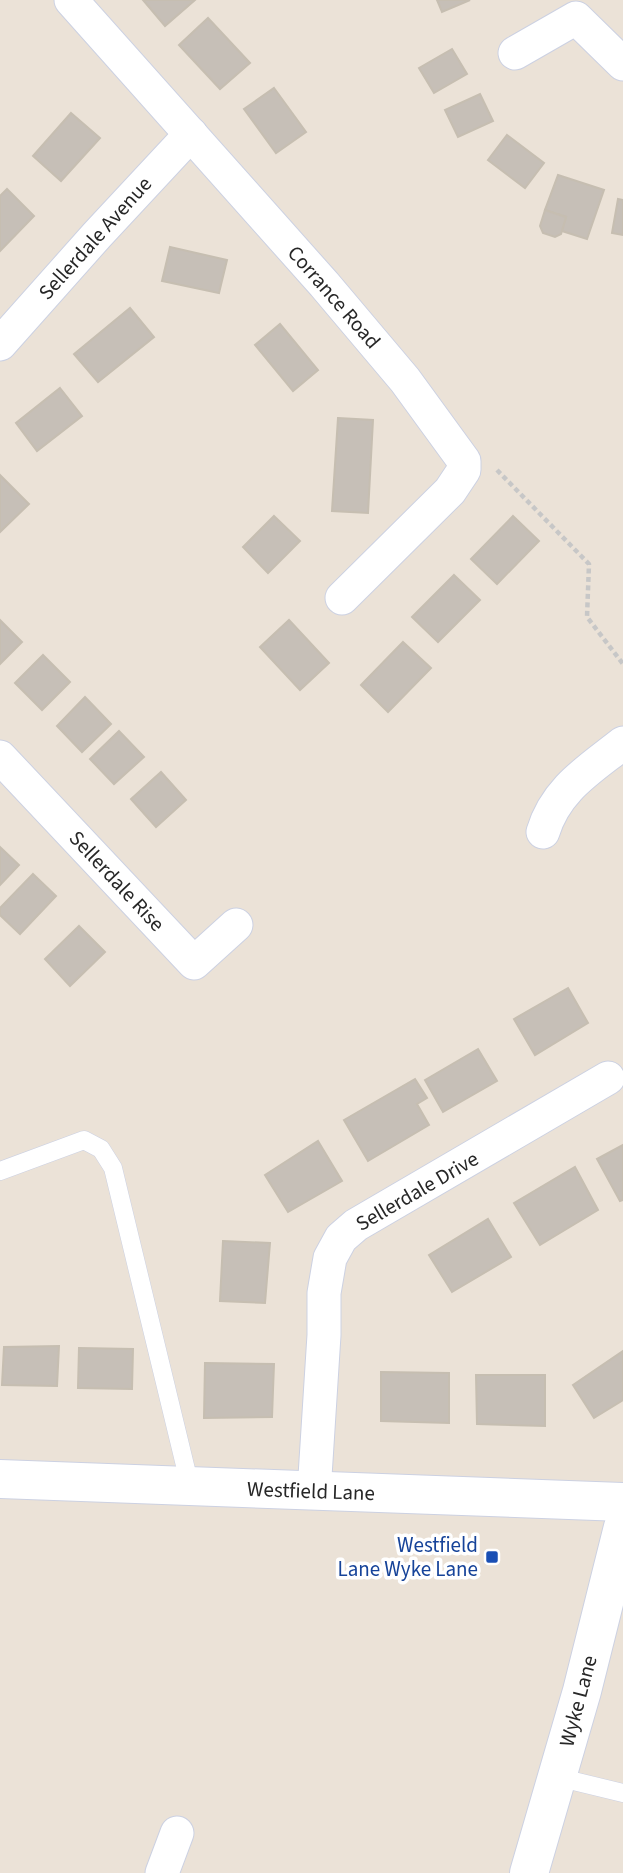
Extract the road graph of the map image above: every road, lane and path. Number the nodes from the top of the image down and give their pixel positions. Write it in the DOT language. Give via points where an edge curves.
graph roads {
  1 [pos="71,0"];
  2 [pos="515,53"];
  3 [pos="623,64"];
  4 [pos="191,134"];
  5 [pos="0,344"];
  6 [pos="464,461"];
  7 [pos="342,598"];
  8 [pos="623,664"];
  9 [pos="623,743"];
  10 [pos="0,757"];
  11 [pos="543,832"];
  12 [pos="236,925"];
  13 [pos="608,1078"];
  14 [pos="0,1171"];
  15 [pos="0,1479"];
  16 [pos="190,1486"];
  17 [pos="314,1492"];
  18 [pos="623,1502"];
  19 [pos="623,1527"];
  20 [pos="557,1777"];
  21 [pos="623,1793"];
  22 [pos="177,1833"];
  23 [pos="162,1873"];
  24 [pos="529,1873"];
  1 -- 4 [label="street, Corrance Road"];
  2 -- 3 [label="street" via="576,18"];
  4 -- 5 [label="street, Sellerdale Avenue"];
  4 -- 6 [label="street, Corrance Road" via="405,380"];
  6 -- 7 [label="street" via="464,470 450,491"];
  6 -- 8 [label="path" via="493,466 589,564 587,617"];
  9 -- 11 [label="street" via="565,789"];
  10 -- 12 [label="street, Sellerdale Rise" via="194,963"];
  13 -- 17 [label="street, Sellerdale Drive" via="341,1238 330,1258 324,1293"];
  14 -- 16 [label="lane" via="84,1140 101,1149 113,1168"];
  15 -- 16 [label="main road, Westfield Lane"];
  16 -- 17 [label="main road, Westfield Lane"];
  17 -- 18 [label="main road, Westfield Lane"];
  19 -- 20 [label="main road, Wyke Lane"];
  20 -- 21 [label="lane"];
  20 -- 24 [label="main road, Wyke Lane"];
  22 -- 23 [label="street"];
}
